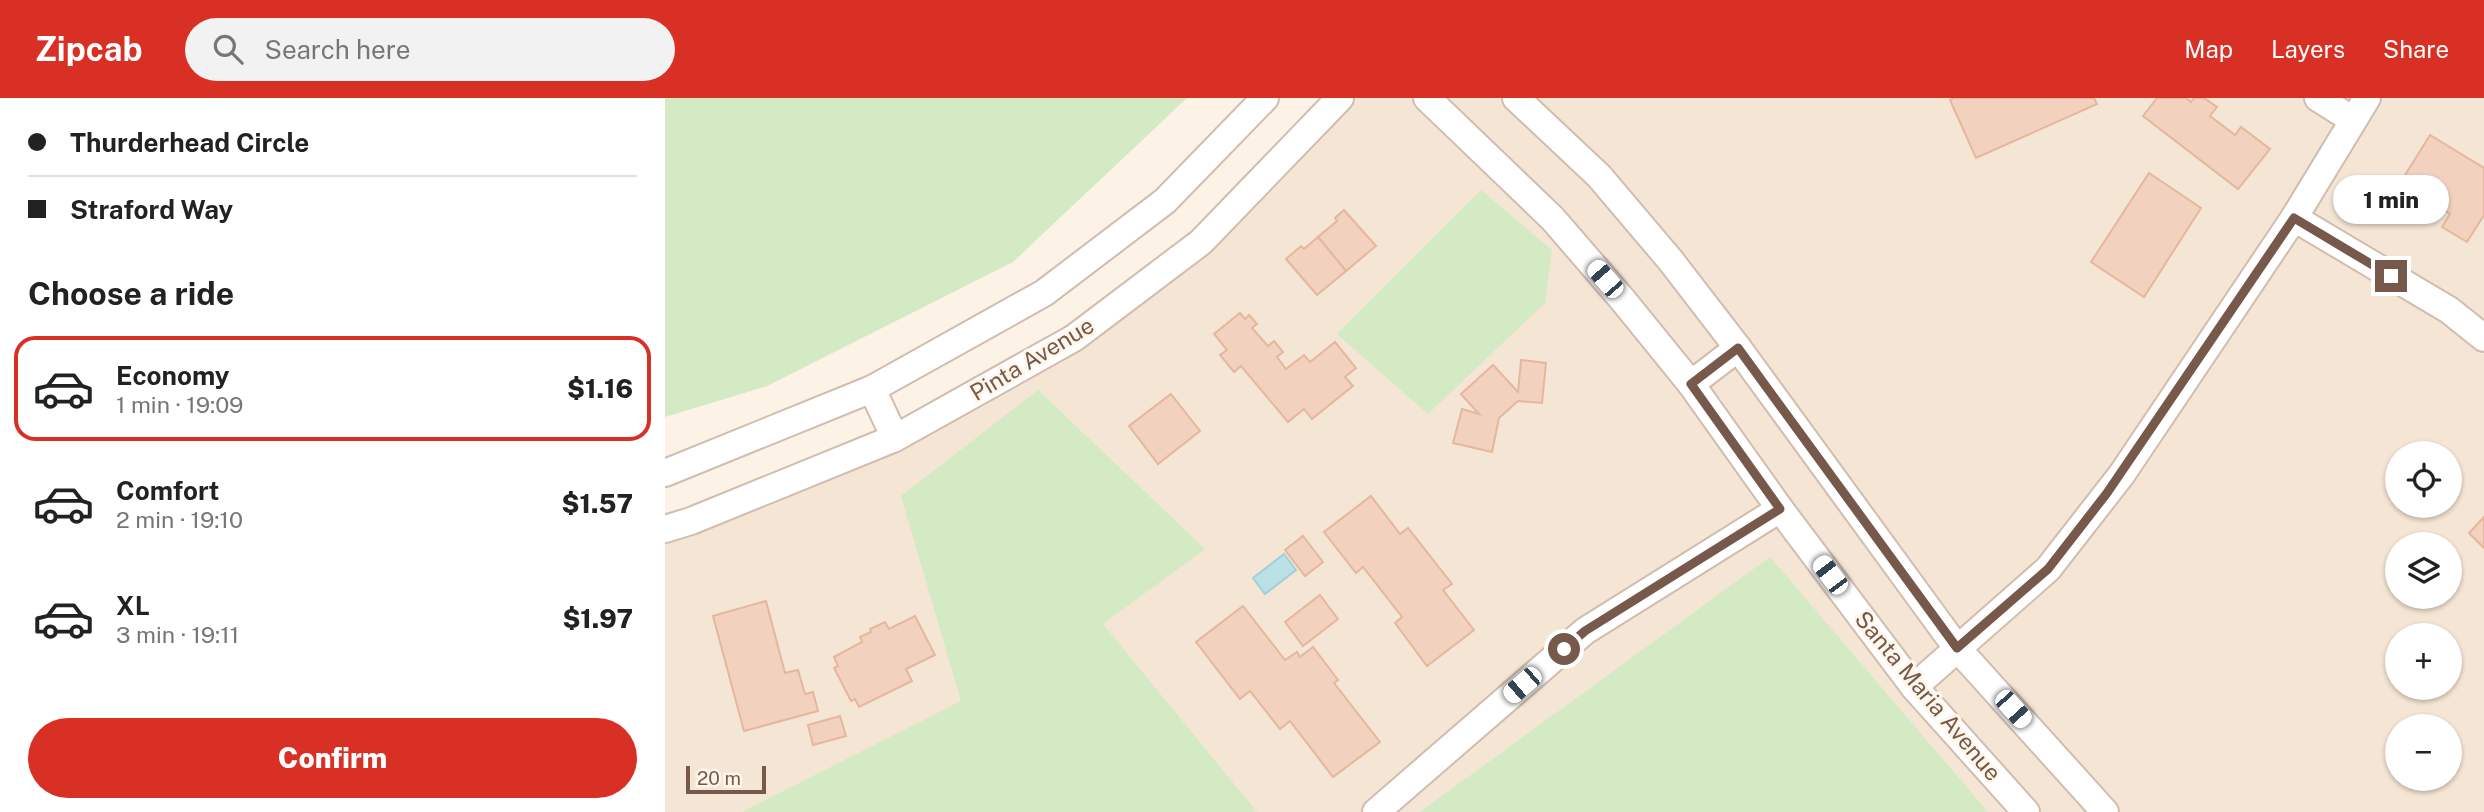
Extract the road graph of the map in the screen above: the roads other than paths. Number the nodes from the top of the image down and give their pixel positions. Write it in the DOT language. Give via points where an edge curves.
graph roads {
  1 [pos="1265,98"];
  2 [pos="1340,98"];
  3 [pos="1427,98"];
  4 [pos="1515,98"];
  5 [pos="2318,98"];
  6 [pos="2360,109"];
  7 [pos="2294,218"];
  8 [pos="2484,338"];
  9 [pos="1738,348"];
  10 [pos="1691,384"];
  11 [pos="872,389"];
  12 [pos="895,438"];
  13 [pos="665,473"];
  14 [pos="1780,509"];
  15 [pos="665,529"];
  16 [pos="1957,648"];
  17 [pos="1914,687"];
  18 [pos="1376,812"];
  19 [pos="2026,812"];
  20 [pos="2105,812"];
  1 -- 11 [label="street" via="1165,201 1044,293"];
  2 -- 12 [label="street, Pinta Avenue" via="1201,242 1074,338"];
  3 -- 10 [label="street, Santa Maria Avenue" via="1553,219"];
  4 -- 9 [label="street" via="1599,176"];
  5 -- 6 [label="street"];
  6 -- 7 [label="street"];
  7 -- 8 [label="street" via="2449,310"];
  7 -- 16 [label="street" via="2122,474 2056,559"];
  9 -- 10 [label="street"];
  9 -- 16 [label="street"];
  10 -- 14 [label="street, Santa Maria Avenue"];
  11 -- 12 [label="street"];
  11 -- 13 [label="street"];
  12 -- 15 [label="street, Pinta Avenue"];
  14 -- 17 [label="street, Santa Maria Avenue"];
  14 -- 18 [label="street" via="1585,631"];
  16 -- 17 [label="street"];
  16 -- 20 [label="street"];
  17 -- 19 [label="street, Santa Maria Avenue"];
}
